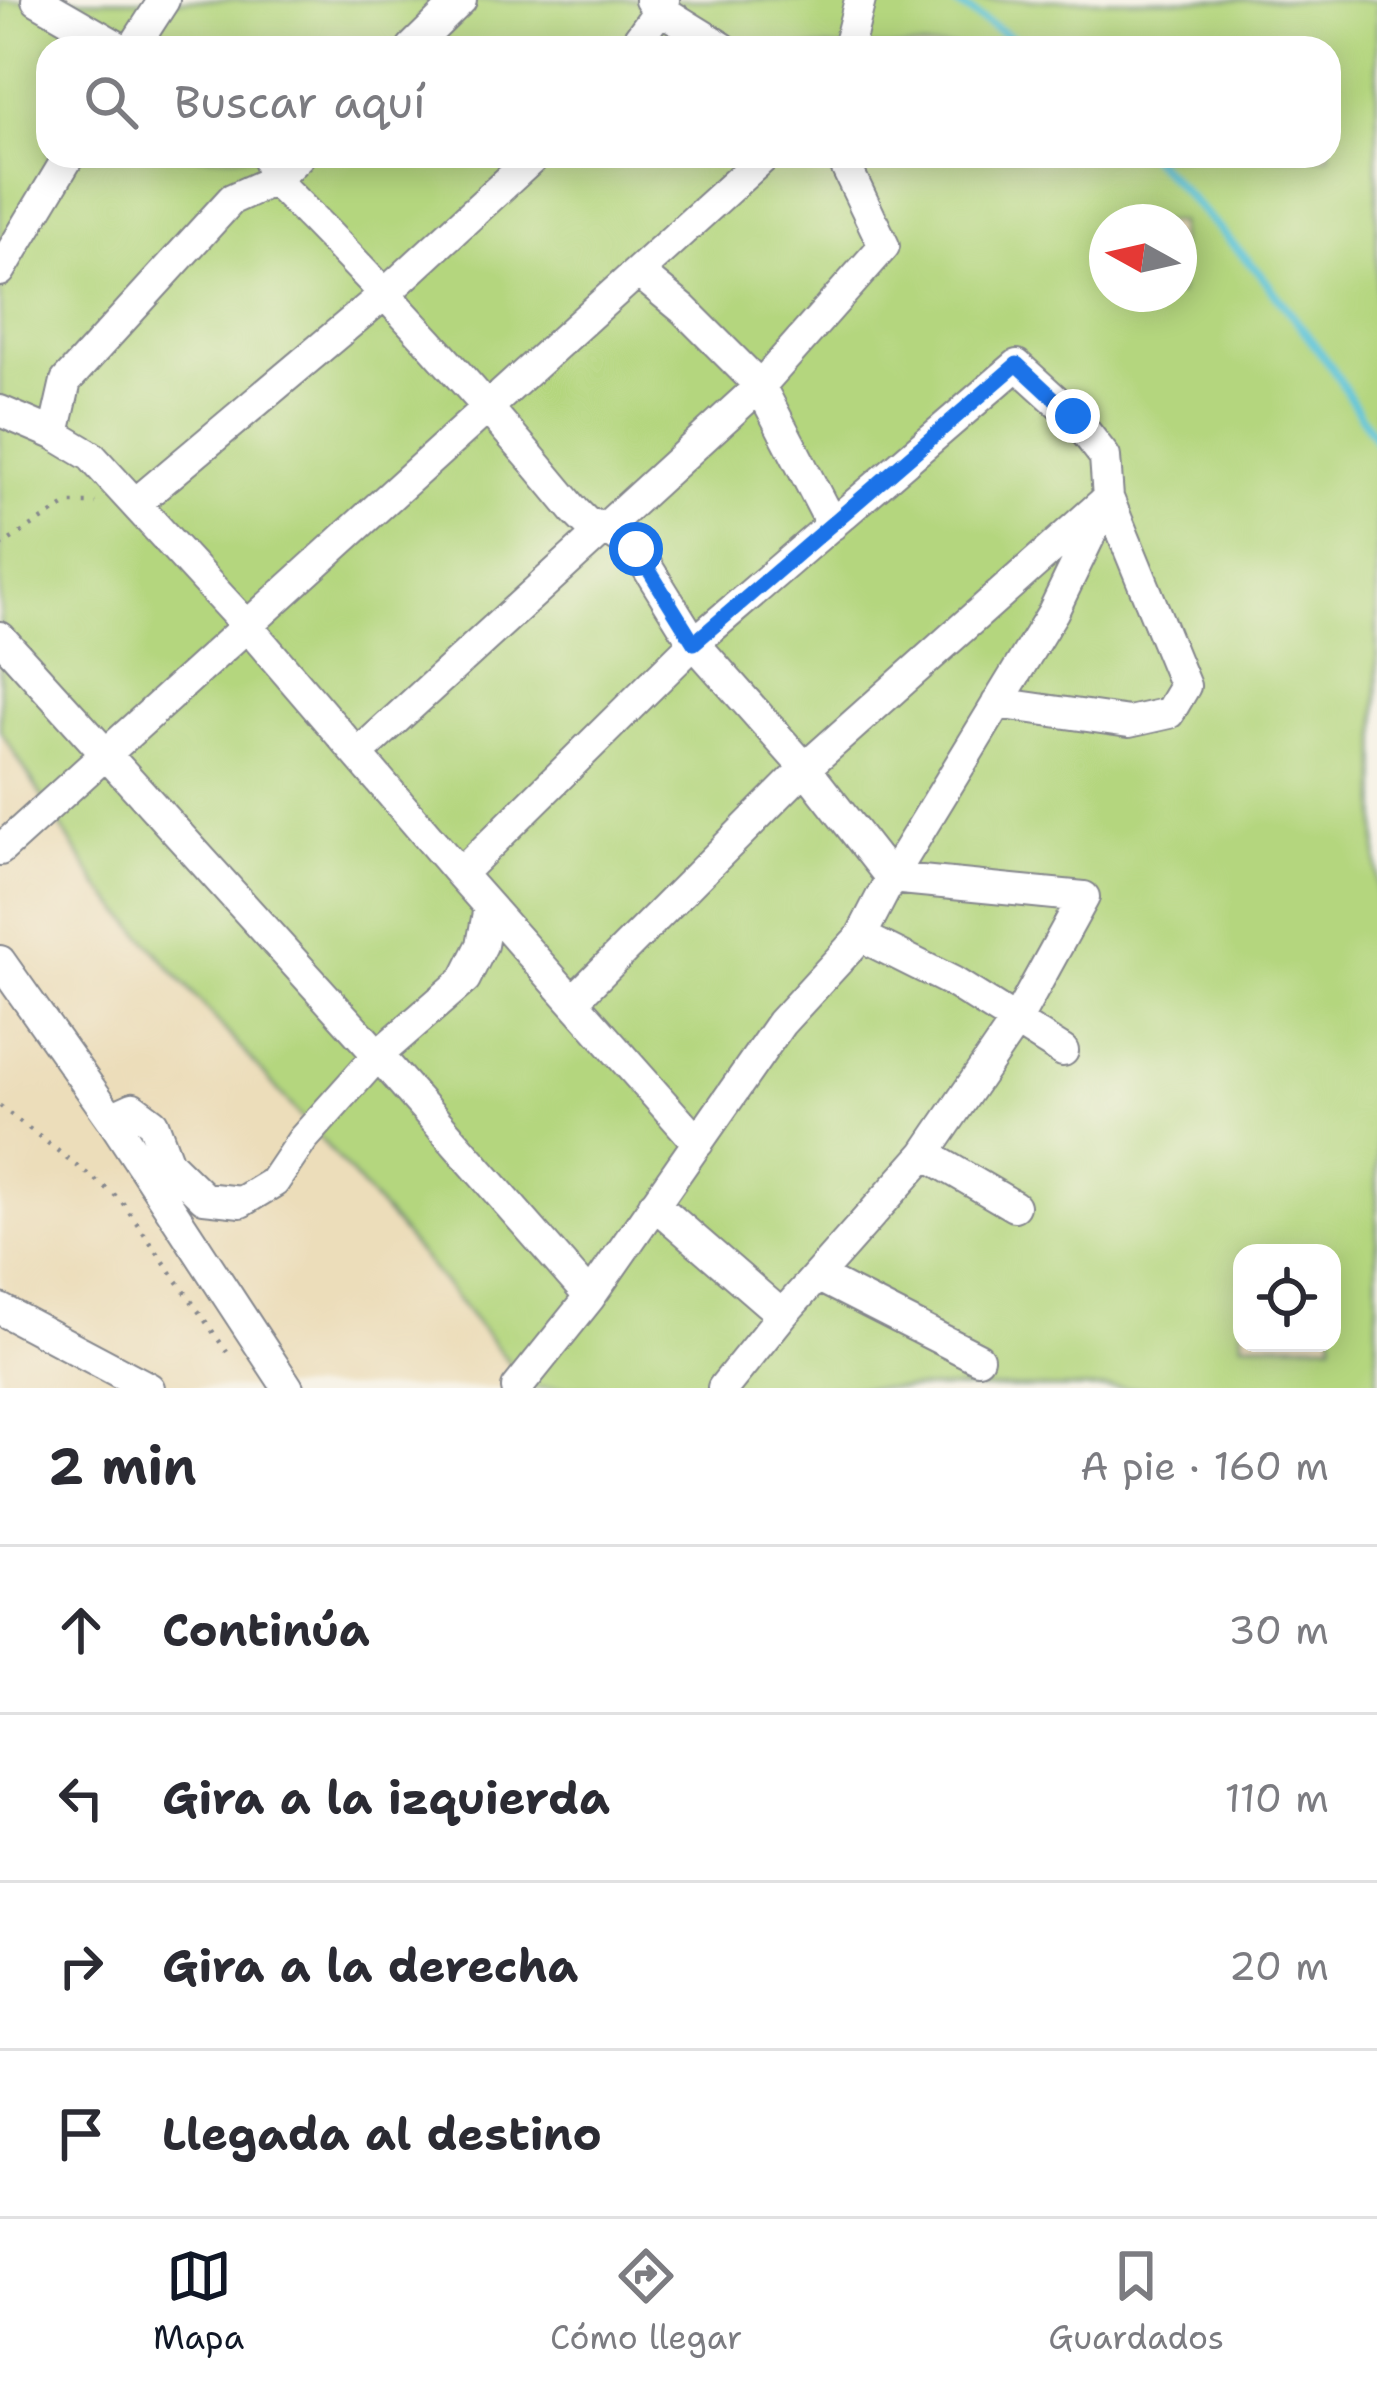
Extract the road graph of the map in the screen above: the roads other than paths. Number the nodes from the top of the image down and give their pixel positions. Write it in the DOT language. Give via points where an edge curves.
graph roads {
  1 [pos="38,0"];
  2 [pos="164,0"];
  3 [pos="461,0"];
  4 [pos="860,0"];
  5 [pos="658,3"];
  6 [pos="100,36"];
  7 [pos="141,36"];
  8 [pos="424,36"];
  9 [pos="639,36"];
  10 [pos="706,36"];
  11 [pos="851,36"];
  12 [pos="61,168"];
  13 [pos="270,168"];
  14 [pos="522,168"];
  15 [pos="752,168"];
  16 [pos="847,168"];
  17 [pos="0,271"];
  18 [pos="638,272"];
  19 [pos="387,292"];
  20 [pos="760,386"];
  21 [pos="489,406"];
  22 [pos="0,411"];
  23 [pos="54,434"];
  24 [pos="1108,498"];
  25 [pos="136,503"];
  26 [pos="832,525"];
  27 [pos="603,527"];
  28 [pos="248,627"];
  29 [pos="0,637"];
  30 [pos="694,643"];
  31 [pos="997,703"];
  32 [pos="107,752"];
  33 [pos="359,752"];
  34 [pos="805,768"];
  35 [pos="0,850"];
  36 [pos="460,874"];
  37 [pos="891,878"];
  38 [pos="489,907"];
  39 [pos="861,935"];
  40 [pos="0,961"];
  41 [pos="573,1001"];
  42 [pos="1016,1021"];
  43 [pos="1063,1051"];
  44 [pos="378,1055"];
  45 [pos="111,1118"];
  46 [pos="698,1143"];
  47 [pos="925,1154"];
  48 [pos="654,1204"];
  49 [pos="1014,1206"];
  50 [pos="817,1276"];
  51 [pos="590,1297"];
  52 [pos="0,1310"];
  53 [pos="782,1315"];
  54 [pos="978,1358"];
  55 [pos="149,1388"];
  56 [pos="288,1388"];
  57 [pos="517,1388"];
  58 [pos="723,1388"];
  1 -- 6 [label="street"];
  2 -- 7 [label="street"];
  3 -- 8 [label="street"];
  4 -- 11 [label="street"];
  5 -- 9 [label="street"];
  5 -- 10 [label="street"];
  12 -- 17 [label="street"];
  13 -- 19 [label="street"];
  13 -- 23 [label="street" via="232,199 66,381"];
  14 -- 19 [label="street"];
  15 -- 18 [label="street"];
  16 -- 20 [label="street" via="884,246"];
  18 -- 20 [label="street"];
  18 -- 21 [label="street"];
  19 -- 21 [label="street"];
  19 -- 25 [label="street"];
  20 -- 26 [label="street"];
  20 -- 27 [label="street"];
  21 -- 27 [label="street" via="575,512"];
  21 -- 28 [label="street"];
  22 -- 23 [label="street"];
  23 -- 25 [label="street" via="92,456"];
  24 -- 26 [label="street" via="1105,457 1017,364"];
  24 -- 31 [label="street"];
  24 -- 31 [label="street" via="1185,686 1169,713 1130,722"];
  24 -- 34 [label="street"];
  25 -- 28 [label="street"];
  26 -- 30 [label="street"];
  27 -- 30 [label="street" via="636,549"];
  27 -- 33 [label="street"];
  28 -- 32 [label="street"];
  28 -- 33 [label="street"];
  29 -- 32 [label="street"];
  30 -- 34 [label="street"];
  30 -- 36 [label="street"];
  31 -- 37 [label="street"];
  32 -- 35 [label="street"];
  32 -- 44 [label="street"];
  33 -- 36 [label="street"];
  34 -- 37 [label="street"];
  34 -- 41 [label="street"];
  36 -- 38 [label="street"];
  37 -- 39 [label="street"];
  37 -- 42 [label="street" via="1084,897"];
  38 -- 41 [label="street"];
  38 -- 44 [label="street" via="465,980"];
  39 -- 42 [label="street"];
  39 -- 46 [label="street" via="781,1023"];
  40 -- 45 [label="street"];
  41 -- 46 [label="street"];
  42 -- 43 [label="street"];
  42 -- 47 [label="street"];
  44 -- 45 [label="street" via="274,1182 241,1202 204,1198 168,1163 153,1123 133,1108"];
  44 -- 51 [label="street"];
  45 -- 56 [label="street"];
  46 -- 48 [label="street"];
  47 -- 49 [label="street"];
  47 -- 50 [label="street"];
  48 -- 51 [label="street"];
  48 -- 53 [label="street"];
  50 -- 53 [label="street"];
  50 -- 54 [label="street"];
  51 -- 57 [label="street"];
  52 -- 55 [label="street"];
  53 -- 58 [label="street"];
}
